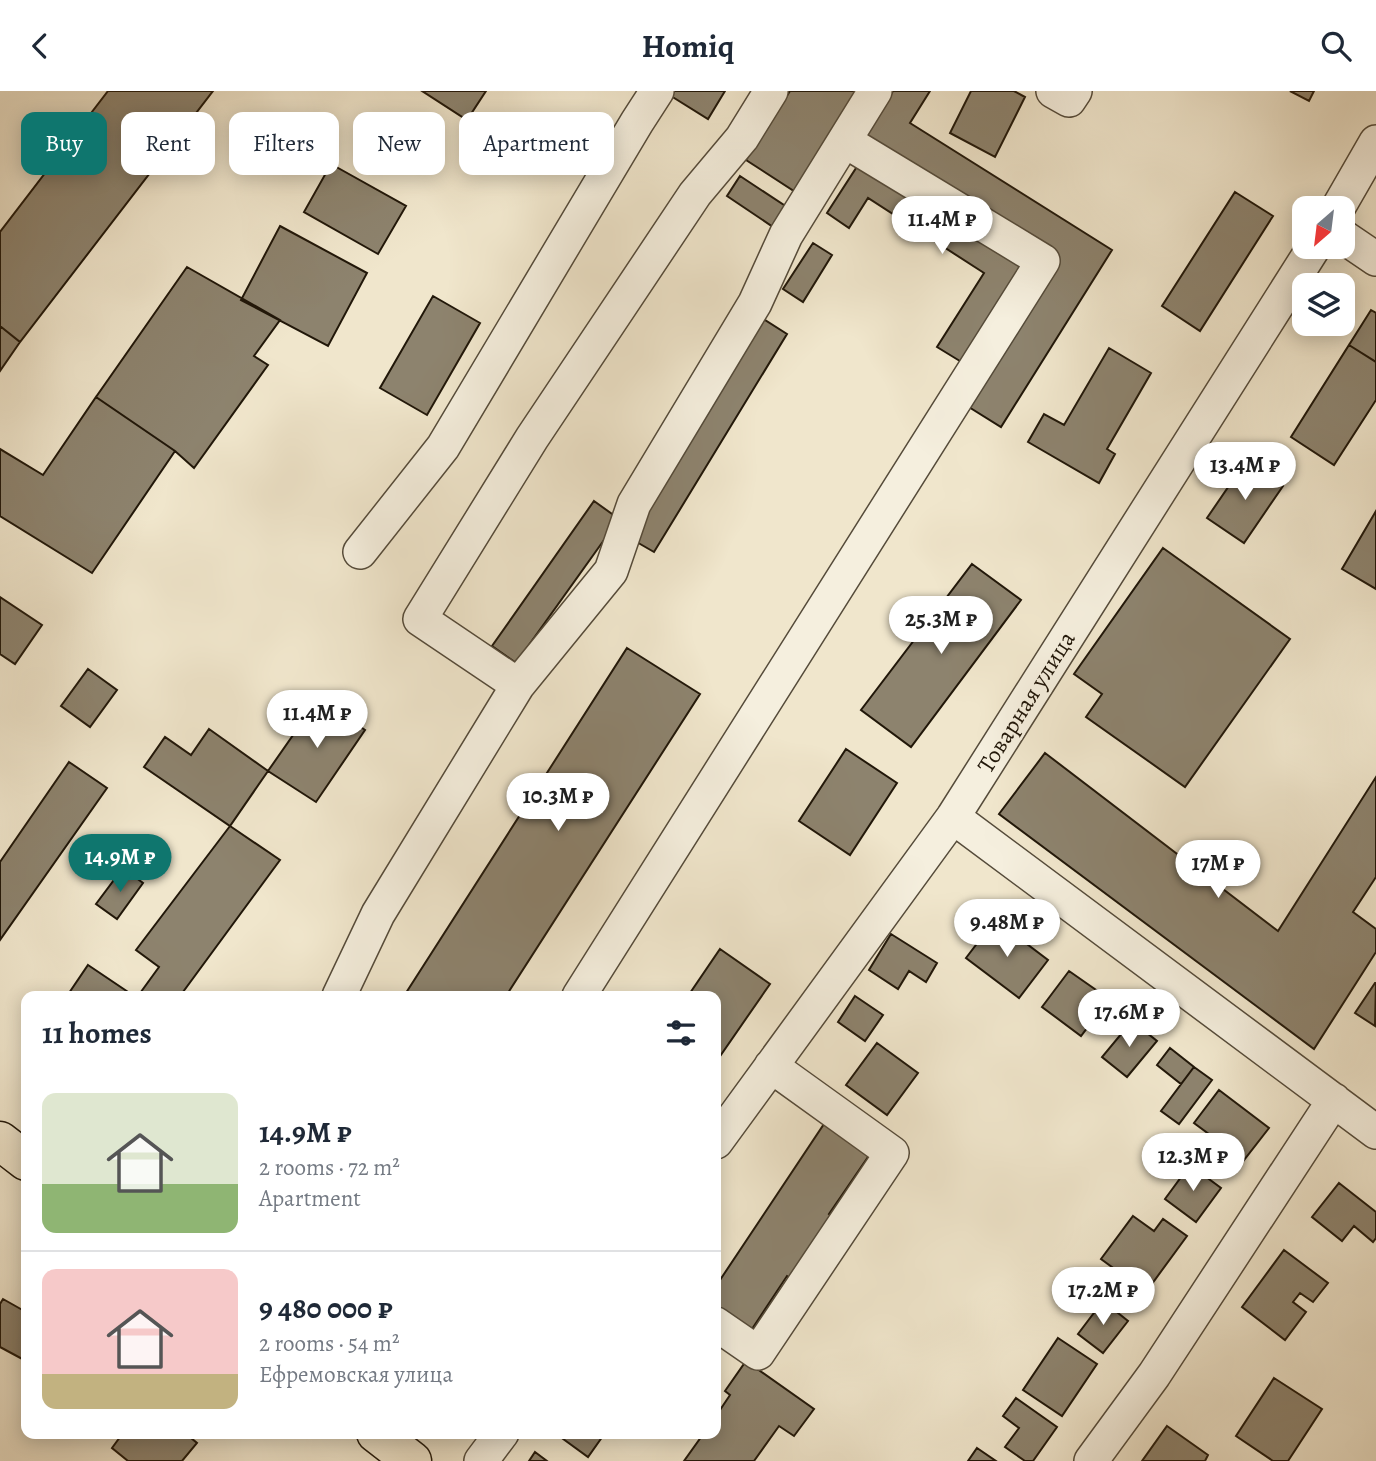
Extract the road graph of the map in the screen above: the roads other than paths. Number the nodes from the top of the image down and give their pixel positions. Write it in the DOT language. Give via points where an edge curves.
graph roads {
  1 [pos="657,91"];
  2 [pos="771,91"];
  3 [pos="875,91"];
  4 [pos="1053,91"];
  5 [pos="1074,91"];
  6 [pos="845,141"];
  7 [pos="1376,142"];
  8 [pos="1345,196"];
  9 [pos="1355,245"];
  10 [pos="1306,259"];
  11 [pos="1376,259"];
  12 [pos="360,552"];
  13 [pos="518,685"];
  14 [pos="953,817"];
  15 [pos="341,991"];
  16 [pos="582,991"];
  17 [pos="771,1066"];
  18 [pos="1334,1100"];
  19 [pos="1376,1132"];
  20 [pos="721,1135"];
  21 [pos="0,1141"];
  22 [pos="21,1157"];
  23 [pos="721,1327"];
  24 [pos="384,1439"];
  25 [pos="498,1439"];
  26 [pos="412,1461"];
  27 [pos="481,1461"];
  28 [pos="1091,1461"];
  1 -- 12 [label="street" via="443,447"];
  2 -- 13 [label="street" via="742,138 695,194 532,438 420,619"];
  3 -- 6 [label="street"];
  4 -- 5 [label="street" via="1069,100"];
  6 -- 13 [label="street" via="786,235 755,303 634,504 611,571"];
  6 -- 16 [label="street" via="1043,261"];
  7 -- 8 [label="street"];
  9 -- 11 [label="street"];
  10 -- 14 [label="street, Товарная улица"];
  13 -- 15 [label="street" via="378,914"];
  14 -- 17 [label="street, Товарная улица"];
  14 -- 18 [label="street"];
  17 -- 20 [label="street, Товарная улица"];
  17 -- 23 [label="street" via="892,1153 758,1353"];
  18 -- 19 [label="street"];
  18 -- 28 [label="street" via="1154,1375"];
  21 -- 22 [label="main road"];
  24 -- 26 [label="main road"];
  25 -- 27 [label="street"];
}
